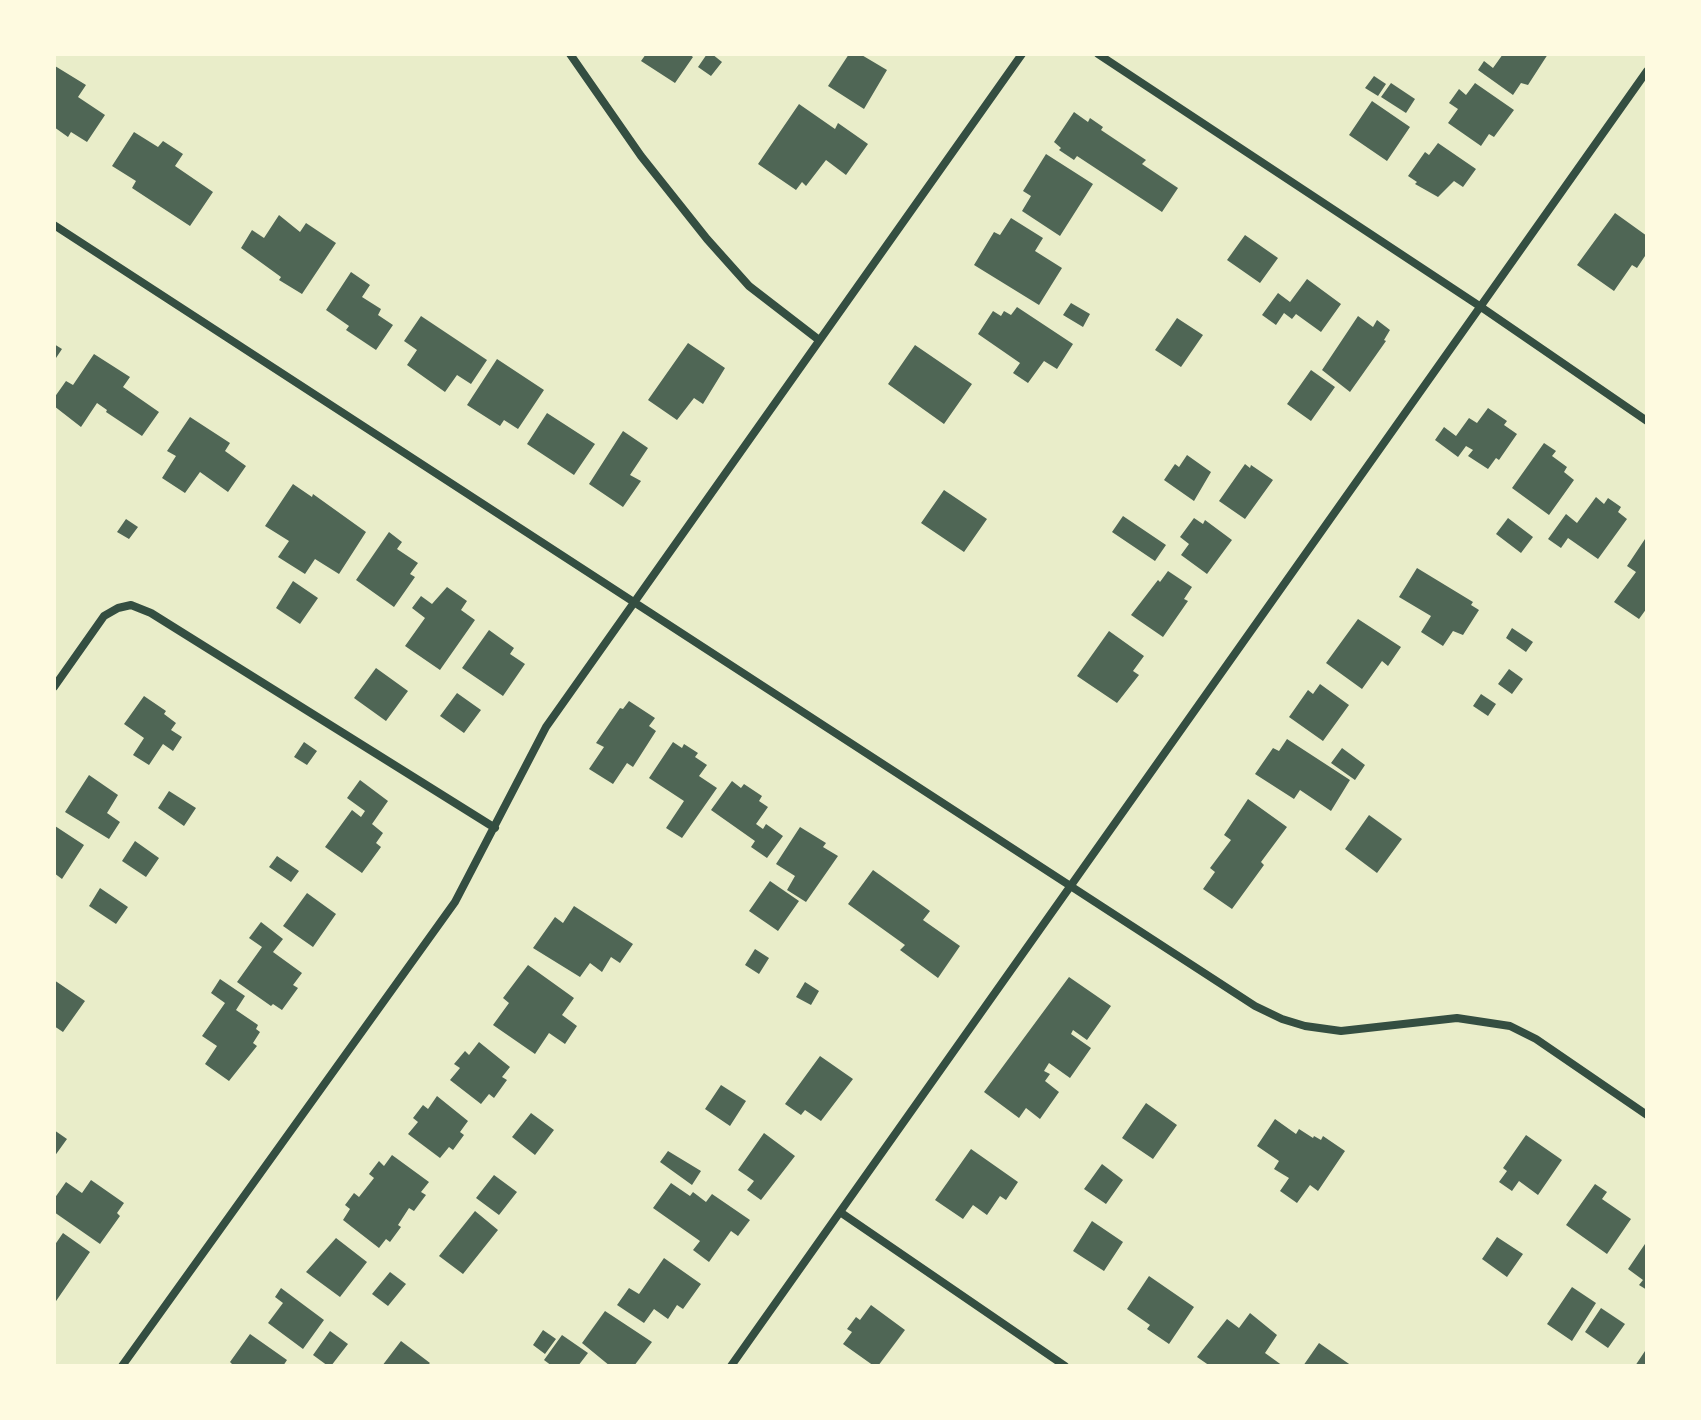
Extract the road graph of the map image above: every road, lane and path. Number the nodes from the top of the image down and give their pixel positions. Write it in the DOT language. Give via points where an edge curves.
graph roads {
  1 [pos="570,54"];
  2 [pos="1022,54"];
  3 [pos="1098,54"];
  4 [pos="1647,71"];
  5 [pos="54,225"];
  6 [pos="1481,307"];
  7 [pos="819,340"];
  8 [pos="1647,421"];
  9 [pos="634,604"];
  10 [pos="54,687"];
  11 [pos="495,828"];
  12 [pos="1071,885"];
  13 [pos="1647,1115"];
  14 [pos="840,1212"];
  15 [pos="122,1366"];
  16 [pos="731,1366"];
  17 [pos="1065,1366"];
  1 -- 7 [label="street" via="707,239 749,286"];
  2 -- 7 [label="street"];
  3 -- 6 [label="street"];
  4 -- 6 [label="street"];
  5 -- 9 [label="street"];
  6 -- 8 [label="street"];
  6 -- 12 [label="street"];
  7 -- 9 [label="street"];
  9 -- 11 [label="street" via="546,727"];
  9 -- 12 [label="street"];
  10 -- 11 [label="street" via="104,616 131,605"];
  11 -- 15 [label="street" via="455,902"];
  12 -- 13 [label="street" via="1282,1019 1341,1031 1457,1018 1510,1026"];
  12 -- 14 [label="street"];
  14 -- 16 [label="street"];
  14 -- 17 [label="street"];
}
